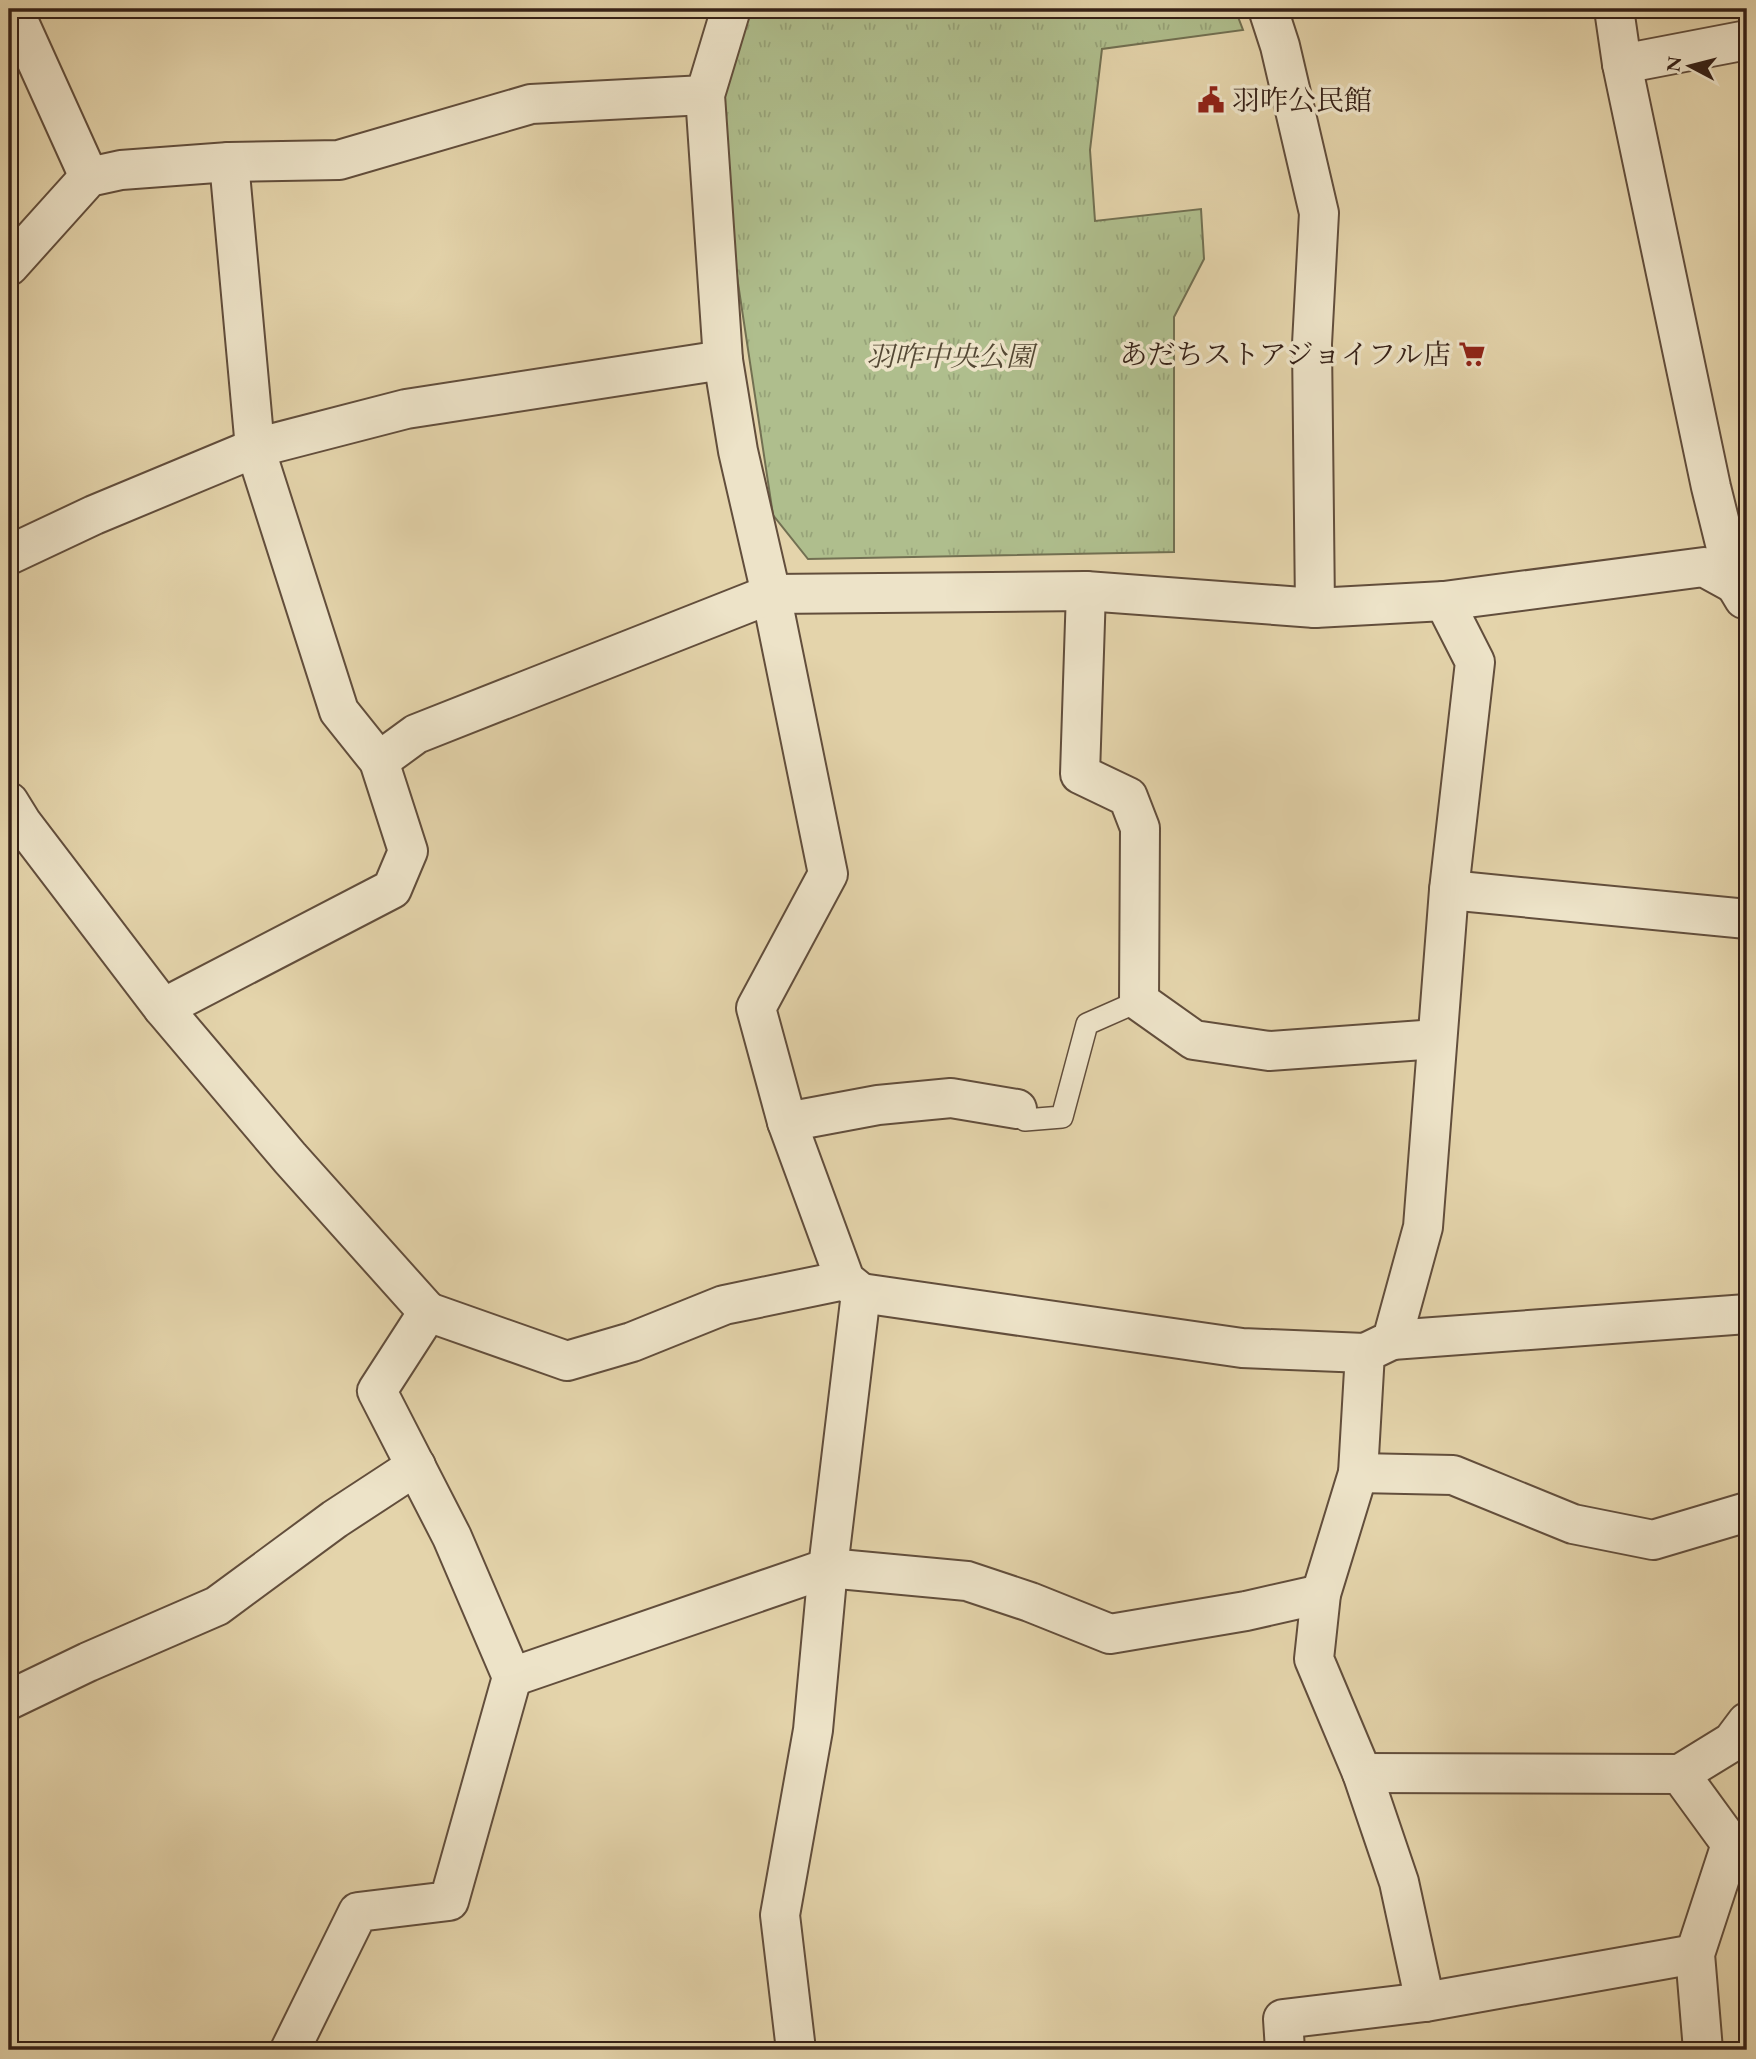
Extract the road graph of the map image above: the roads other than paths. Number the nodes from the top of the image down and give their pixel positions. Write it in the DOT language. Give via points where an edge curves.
graph roads {
  1 [pos="13,9"];
  2 [pos="731,9"];
  3 [pos="1268,9"];
  4 [pos="1614,9"];
  5 [pos="1747,40"];
  6 [pos="1622,64"];
  7 [pos="705,95"];
  8 [pos="229,162"];
  9 [pos="89,177"];
  10 [pos="9,265"];
  11 [pos="723,360"];
  12 [pos="255,449"];
  13 [pos="9,555"];
  14 [pos="1743,589"];
  15 [pos="1086,591"];
  16 [pos="771,594"];
  17 [pos="1444,601"];
  18 [pos="1315,608"];
  19 [pos="379,761"];
  20 [pos="9,802"];
  21 [pos="1449,890"];
  22 [pos="1747,919"];
  23 [pos="1139,1001"];
  24 [pos="163,1008"];
  25 [pos="1437,1039"];
  26 [pos="1017,1109"];
  27 [pos="787,1122"];
  28 [pos="853,1287"];
  29 [pos="428,1312"];
  30 [pos="1747,1314"];
  31 [pos="1378,1347"];
  32 [pos="416,1466"];
  33 [pos="1358,1473"];
  34 [pos="1747,1512"];
  35 [pos="828,1568"];
  36 [pos="1321,1594"];
  37 [pos="512,1676"];
  38 [pos="9,1700"];
  39 [pos="1747,1722"];
  40 [pos="1362,1773"];
  41 [pos="1680,1774"];
  42 [pos="1739,1847"];
  43 [pos="1695,1954"];
  44 [pos="1425,2002"];
  45 [pos="290,2050"];
  46 [pos="796,2050"];
  47 [pos="1285,2050"];
  48 [pos="1703,2050"];
  1 -- 9 [label="street"];
  2 -- 7 [label="street"];
  3 -- 18 [label="street" via="1319,213 1312,344"];
  4 -- 6 [label="street"];
  5 -- 6 [label="street"];
  6 -- 14 [label="street" via="1711,487"];
  7 -- 8 [label="street" via="531,104 339,160"];
  7 -- 11 [label="street"];
  8 -- 9 [label="street" via="121,170"];
  8 -- 12 [label="street"];
  9 -- 10 [label="street"];
  11 -- 12 [label="street" via="406,409"];
  11 -- 16 [label="street" via="738,451"];
  12 -- 13 [label="street" via="94,514"];
  12 -- 19 [label="street" via="339,711"];
  14 -- 17 [label="street" via="1704,567"];
  15 -- 16 [label="street"];
  15 -- 18 [label="street"];
  15 -- 23 [label="street" via="1080,774 1128,797 1140,828"];
  16 -- 19 [label="street" via="416,734"];
  16 -- 27 [label="street" via="828,874 755,1008"];
  17 -- 18 [label="street"];
  17 -- 21 [label="street" via="1475,662"];
  19 -- 24 [label="street" via="408,851 392,889"];
  20 -- 24 [label="street"];
  21 -- 22 [label="street"];
  21 -- 25 [label="street"];
  23 -- 25 [label="street" via="1194,1040 1269,1051"];
  23 -- 26 [label="lane" via="1087,1024 1062,1116 1025,1120"];
  24 -- 29 [label="street" via="289,1158"];
  25 -- 31 [label="street" via="1423,1227"];
  26 -- 27 [label="street" via="951,1098 878,1105"];
  27 -- 28 [label="street"];
  28 -- 29 [label="street" via="724,1305 632,1342 567,1361"];
  28 -- 31 [label="street" via="1242,1348"];
  28 -- 35 [label="street"];
  29 -- 32 [label="street" via="377,1391"];
  30 -- 31 [label="street"];
  31 -- 33 [label="street"];
  32 -- 37 [label="street" via="452,1536"];
  32 -- 38 [label="street" via="217,1606"];
  33 -- 34 [label="street" via="1452,1475 1573,1524 1653,1540"];
  33 -- 36 [label="street"];
  35 -- 36 [label="street" via="967,1581 1110,1634"];
  35 -- 37 [label="street"];
  35 -- 46 [label="street" via="813,1730 780,1915"];
  36 -- 40 [label="street" via="1314,1659"];
  37 -- 45 [label="street" via="449,1901 358,1912"];
  39 -- 41 [label="street" via="1732,1742"];
  40 -- 41 [label="street"];
  40 -- 44 [label="street" via="1399,1882"];
  41 -- 42 [label="street"];
  42 -- 43 [label="street"];
  43 -- 44 [label="street"];
  43 -- 48 [label="street"];
  44 -- 47 [label="street" via="1283,2019"];
}
